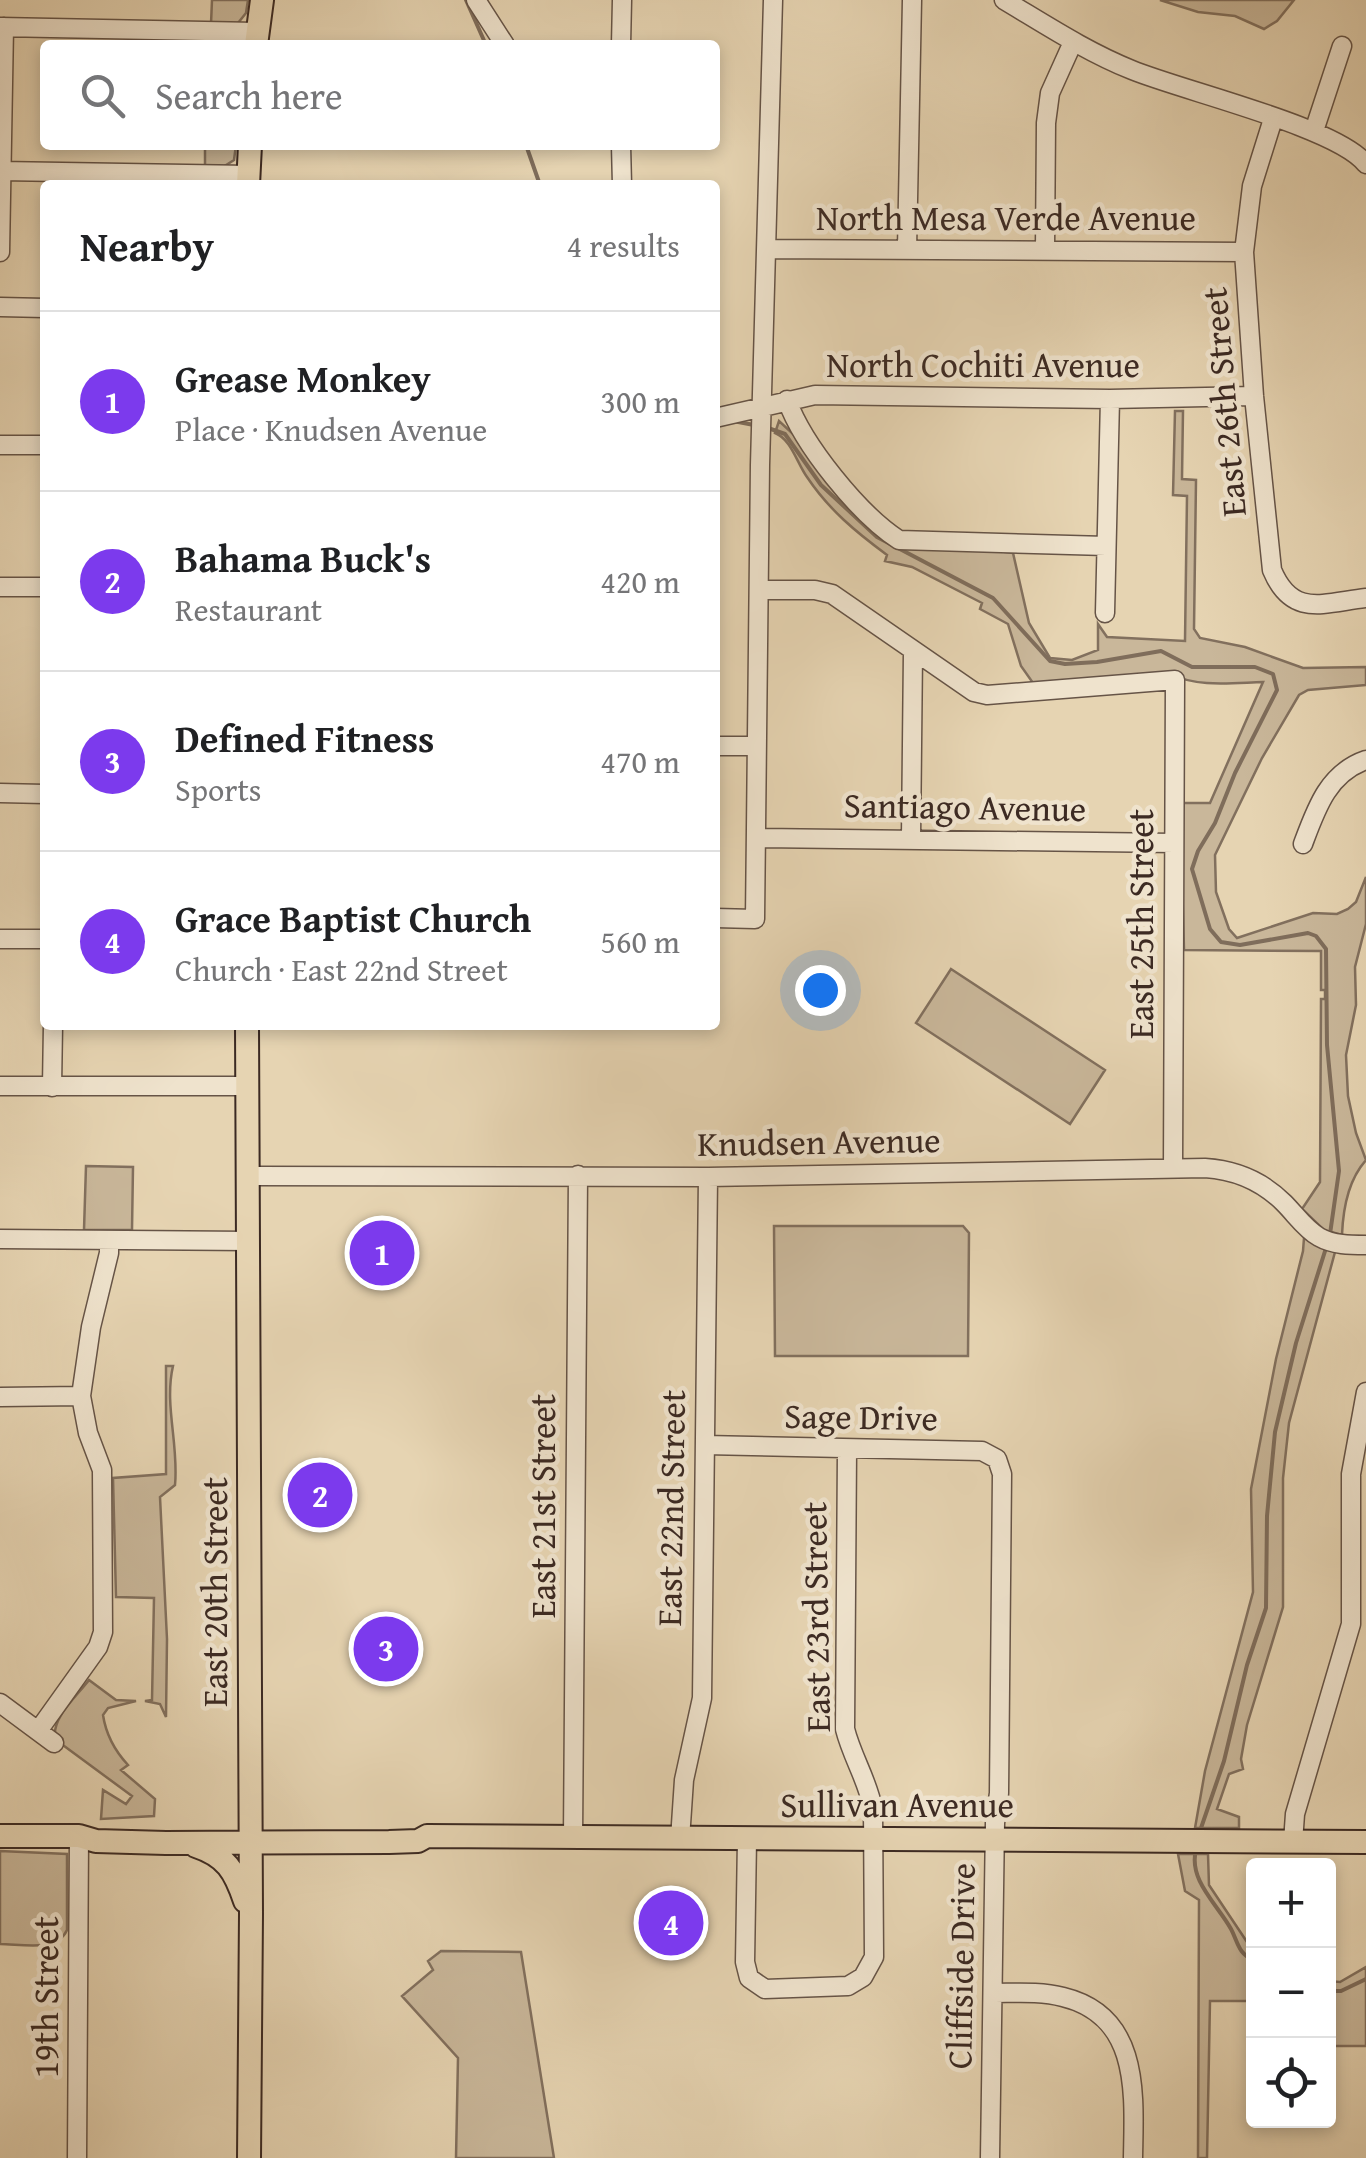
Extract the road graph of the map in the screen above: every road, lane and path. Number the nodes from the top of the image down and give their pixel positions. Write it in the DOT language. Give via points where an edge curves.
graph roads {
  1 [pos="262,0"];
  2 [pos="476,0"];
  3 [pos="622,0"];
  4 [pos="773,0"];
  5 [pos="912,0"];
  6 [pos="1004,0"];
  7 [pos="2,27"];
  8 [pos="257,38"];
  9 [pos="502,40"];
  10 [pos="621,40"];
  11 [pos="1074,42"];
  12 [pos="1342,46"];
  13 [pos="1273,119"];
  14 [pos="1314,132"];
  15 [pos="250,150"];
  16 [pos="621,150"];
  17 [pos="1366,164"];
  18 [pos="1,171"];
  19 [pos="248,180"];
  20 [pos="622,180"];
  21 [pos="768,249"];
  22 [pos="907,249"];
  23 [pos="1045,249"];
  24 [pos="0,252"];
  25 [pos="1244,252"];
  26 [pos="0,308"];
  27 [pos="40,308"];
  28 [pos="1254,396"];
  29 [pos="1110,399"];
  30 [pos="786,400"];
  31 [pos="764,405"];
  32 [pos="720,417"];
  33 [pos="0,445"];
  34 [pos="40,445"];
  35 [pos="1106,546"];
  36 [pos="0,587"];
  37 [pos="40,587"];
  38 [pos="758,590"];
  39 [pos="1366,598"];
  40 [pos="1105,612"];
  41 [pos="913,652"];
  42 [pos="720,746"];
  43 [pos="757,746"];
  44 [pos="1366,760"];
  45 [pos="0,793"];
  46 [pos="40,794"];
  47 [pos="756,838"];
  48 [pos="910,838"];
  49 [pos="1174,842"];
  50 [pos="1302,844"];
  51 [pos="720,918"];
  52 [pos="0,939"];
  53 [pos="40,939"];
  54 [pos="53,1030"];
  55 [pos="248,1030"];
  56 [pos="0,1086"];
  57 [pos="248,1086"];
  58 [pos="52,1087"];
  59 [pos="1173,1168"];
  60 [pos="249,1176"];
  61 [pos="578,1176"];
  62 [pos="708,1177"];
  63 [pos="0,1239"];
  64 [pos="109,1240"];
  65 [pos="249,1241"];
  66 [pos="1366,1245"];
  67 [pos="0,1396"];
  68 [pos="81,1396"];
  69 [pos="1365,1396"];
  70 [pos="705,1445"];
  71 [pos="847,1450"];
  72 [pos="1002,1474"];
  73 [pos="1358,1624"];
  74 [pos="0,1703"];
  75 [pos="38,1730"];
  76 [pos="54,1744"];
  77 [pos="251,1835"];
  78 [pos="0,1836"];
  79 [pos="79,1836"];
  80 [pos="573,1838"];
  81 [pos="680,1838"];
  82 [pos="747,1839"];
  83 [pos="874,1840"];
  84 [pos="995,1840"];
  85 [pos="1293,1842"];
  86 [pos="1366,1842"];
  87 [pos="188,1843"];
  88 [pos="251,1922"];
  89 [pos="993,1993"];
  90 [pos="77,2158"];
  91 [pos="248,2158"];
  92 [pos="990,2158"];
  93 [pos="1133,2158"];
  1 -- 8 [label="main road"];
  2 -- 9 [label="street"];
  3 -- 10 [label="street"];
  4 -- 21 [label="street"];
  5 -- 22 [label="street"];
  6 -- 11 [label="street"];
  7 -- 8 [label="street"];
  7 -- 18 [label="street"];
  11 -- 13 [label="street" via="1132,70"];
  11 -- 23 [label="street" via="1050,93"];
  12 -- 14 [label="street"];
  13 -- 14 [label="street"];
  13 -- 25 [label="street, East 26th Street" via="1252,186"];
  14 -- 17 [label="street"];
  15 -- 19 [label="main road"];
  16 -- 20 [label="street"];
  18 -- 19 [label="street"];
  18 -- 24 [label="street"];
  21 -- 22 [label="street, North Mesa Verde Avenue"];
  21 -- 31 [label="street"];
  22 -- 23 [label="street, North Mesa Verde Avenue"];
  23 -- 25 [label="street, North Mesa Verde Avenue"];
  25 -- 28 [label="street, East 26th Street"];
  26 -- 27 [label="street"];
  28 -- 29 [label="street, North Cochiti Avenue"];
  28 -- 39 [label="street, East 26th Street" via="1279,587 1292,601 1309,605"];
  29 -- 30 [label="street, North Cochiti Avenue"];
  29 -- 35 [label="street"];
  30 -- 31 [label="street, North Cochiti Avenue"];
  30 -- 35 [label="street" via="830,474 899,540"];
  31 -- 32 [label="street, North Cochiti Avenue"];
  31 -- 38 [label="street"];
  33 -- 34 [label="street"];
  35 -- 40 [label="street"];
  36 -- 37 [label="street"];
  38 -- 41 [label="street" via="832,594"];
  38 -- 43 [label="street"];
  41 -- 48 [label="street"];
  41 -- 49 [label="street, East 25th Street" via="987,695 1175,680"];
  42 -- 43 [label="street"];
  43 -- 47 [label="street"];
  44 -- 50 [label="street" via="1330,783"];
  45 -- 46 [label="street"];
  47 -- 48 [label="street, Santiago Avenue"];
  47 -- 51 [label="street" via="755,918"];
  48 -- 49 [label="street, Santiago Avenue"];
  49 -- 59 [label="street, East 25th Street"];
  52 -- 53 [label="street"];
  54 -- 58 [label="street"];
  55 -- 57 [label="main road, East 20th Street"];
  56 -- 58 [label="street"];
  57 -- 58 [label="street"];
  57 -- 60 [label="main road, East 20th Street"];
  59 -- 62 [label="street, Knudsen Avenue"];
  59 -- 66 [label="street, Knudsen Avenue" via="1243,1176 1270,1191 1320,1238"];
  60 -- 61 [label="street, Knudsen Avenue"];
  60 -- 65 [label="main road, East 20th Street"];
  61 -- 62 [label="street, Knudsen Avenue"];
  61 -- 80 [label="street, East 21st Street"];
  62 -- 70 [label="street, East 22nd Street"];
  63 -- 64 [label="street"];
  64 -- 65 [label="street"];
  64 -- 68 [label="street"];
  65 -- 77 [label="main road, East 20th Street"];
  67 -- 68 [label="street"];
  68 -- 75 [label="street" via="102,1470 103,1632"];
  69 -- 73 [label="street" via="1351,1474"];
  70 -- 71 [label="street, Sage Drive"];
  70 -- 81 [label="street, East 22nd Street" via="702,1698 684,1780"];
  71 -- 72 [label="street, Sage Drive" via="982,1451 998,1459"];
  71 -- 83 [label="street, East 23rd Street" via="846,1729 870,1793"];
  72 -- 84 [label="street, Cliffside Drive"];
  73 -- 85 [label="street" via="1295,1814"];
  74 -- 75 [label="street"];
  75 -- 76 [label="street"];
  77 -- 79 [label="main road, Sullivan Avenue" via="96,1830"];
  77 -- 80 [label="main road, Sullivan Avenue"];
  77 -- 87 [label="main road, Sullivan Avenue"];
  77 -- 88 [label="main road, East 20th Street"];
  78 -- 79 [label="main road, Sullivan Avenue"];
  79 -- 87 [label="main road, Sullivan Avenue"];
  79 -- 90 [label="street, 19th Street"];
  80 -- 81 [label="main road, Sullivan Avenue"];
  81 -- 82 [label="main road, Sullivan Avenue"];
  82 -- 83 [label="main road, Sullivan Avenue"];
  82 -- 83 [label="street, East 23rd Street" via="746,1962 749,1978 765,1988 848,1986 864,1977 874,1958"];
  83 -- 84 [label="main road, Sullivan Avenue"];
  84 -- 85 [label="main road, Sullivan Avenue"];
  84 -- 89 [label="street, Cliffside Drive"];
  85 -- 86 [label="main road, Sullivan Avenue"];
  87 -- 88 [label="main road" via="219,1854 232,1868"];
  88 -- 91 [label="main road, East 20th Street"];
  89 -- 92 [label="street, Cliffside Drive"];
  89 -- 93 [label="street" via="1067,1998 1111,2027 1132,2076"];
}
